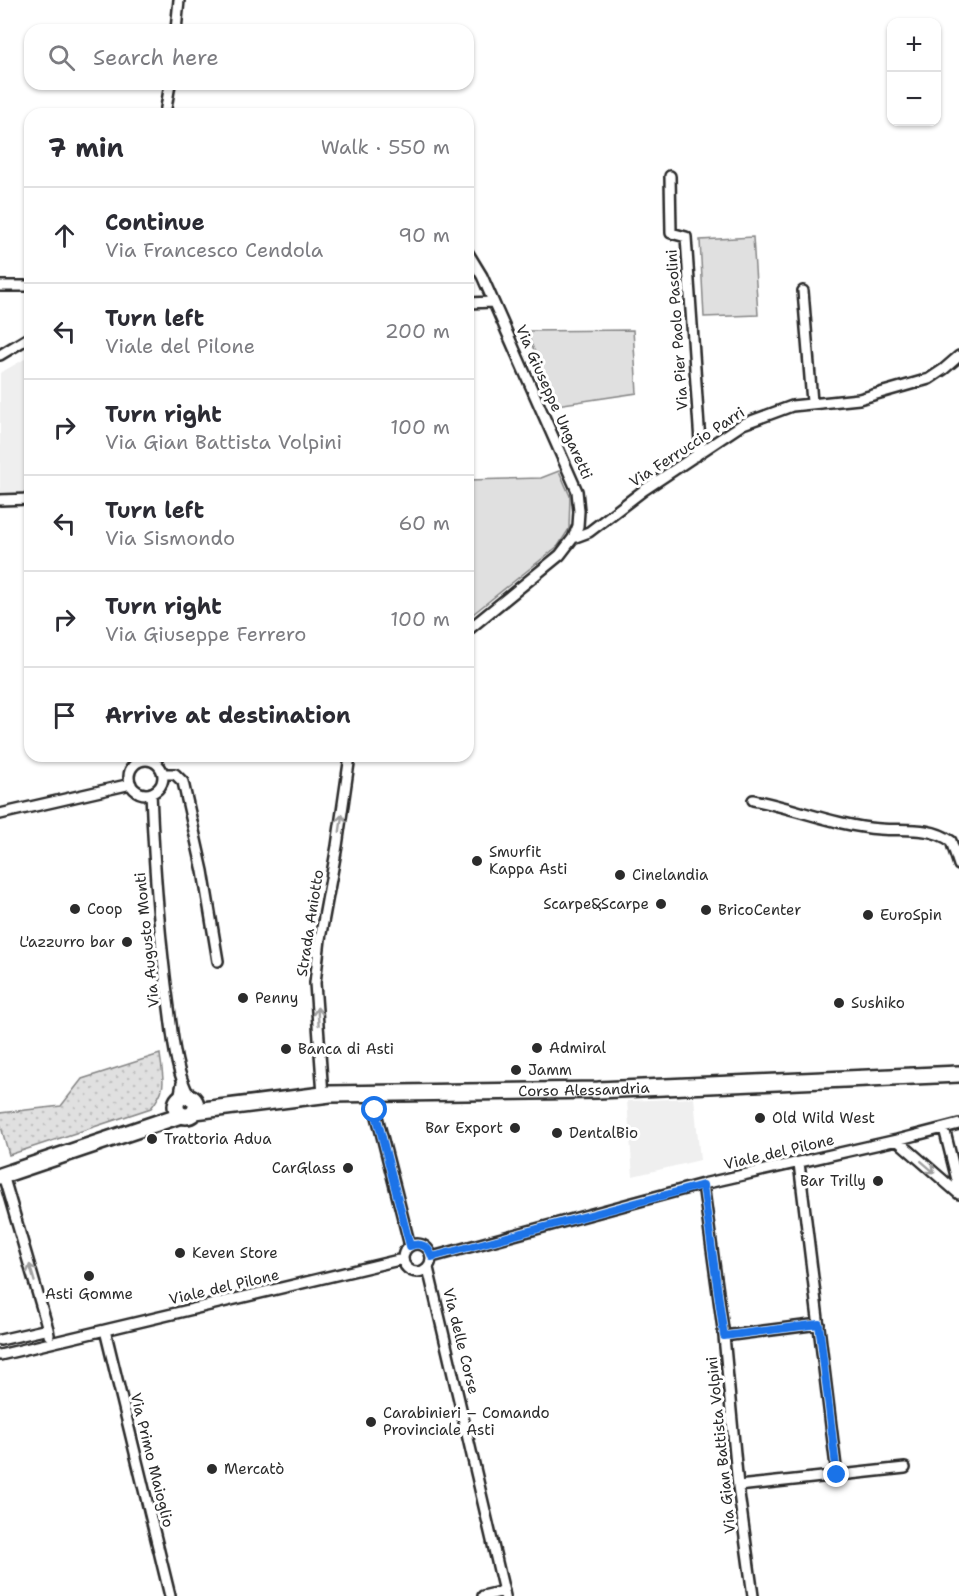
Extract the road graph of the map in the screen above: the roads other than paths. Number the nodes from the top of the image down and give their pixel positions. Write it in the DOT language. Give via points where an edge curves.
graph roads {
  1 [pos="179,0"];
  2 [pos="177,24"];
  3 [pos="169,90"];
  4 [pos="166,108"];
  5 [pos="670,176"];
  6 [pos="474,263"];
  7 [pos="0,286"];
  8 [pos="24,286"];
  9 [pos="802,291"];
  10 [pos="493,302"];
  11 [pos="474,303"];
  12 [pos="24,341"];
  13 [pos="0,355"];
  14 [pos="959,356"];
  15 [pos="812,402"];
  16 [pos="696,456"];
  17 [pos="24,499"];
  18 [pos="0,500"];
  19 [pos="573,538"];
  20 [pos="474,625"];
  21 [pos="134,762"];
  22 [pos="159,762"];
  23 [pos="349,762"];
  24 [pos="163,774"];
  25 [pos="131,784"];
  26 [pos="151,792"];
  27 [pos="753,800"];
  28 [pos="0,814"];
  29 [pos="959,865"];
  30 [pos="218,961"];
  31 [pos="959,1074"];
  32 [pos="370,1093"];
  33 [pos="323,1095"];
  34 [pos="189,1105"];
  35 [pos="959,1124"];
  36 [pos="944,1128"];
  37 [pos="897,1140"];
  38 [pos="799,1163"];
  39 [pos="2,1176"];
  40 [pos="703,1185"];
  41 [pos="959,1188"];
  42 [pos="959,1194"];
  43 [pos="410,1246"];
  44 [pos="432,1257"];
  45 [pos="403,1259"];
  46 [pos="428,1268"];
  47 [pos="819,1324"];
  48 [pos="48,1329"];
  49 [pos="105,1330"];
  50 [pos="724,1336"];
  51 [pos="0,1340"];
  52 [pos="52,1342"];
  53 [pos="0,1355"];
  54 [pos="905,1468"];
  55 [pos="837,1475"];
  56 [pos="738,1486"];
  57 [pos="505,1593"];
  58 [pos="170,1596"];
  59 [pos="483,1596"];
  60 [pos="753,1596"];
  1 -- 2 [label="street"];
  3 -- 4 [label="street"];
  5 -- 16 [label="street, Via Pier Paolo Pasolini" via="671,233 686,237 700,442"];
  6 -- 10 [label="street, Via Giuseppe Ungaretti"];
  7 -- 8 [label="street"];
  9 -- 15 [label="street"];
  10 -- 11 [label="street"];
  10 -- 19 [label="street, Via Giuseppe Ungaretti" via="577,491 578,526"];
  12 -- 13 [label="street"];
  14 -- 15 [label="street, Via Ferruccio Parri" via="929,379 859,399"];
  15 -- 16 [label="street, Via Ferruccio Parri" via="743,424"];
  16 -- 19 [label="street, Via Ferruccio Parri" via="589,532"];
  17 -- 18 [label="street"];
  19 -- 20 [label="street, Via Giuseppe Ungaretti" via="560,555"];
  21 -- 25 [label="street" via="129,775"];
  22 -- 24 [label="street"];
  33 -- 23 [label="street, Strada Aniotto, one-way" via="315,983"];
  24 -- 26 [label="street" via="161,784"];
  24 -- 30 [label="street" via="175,774 183,782"];
  25 -- 26 [label="street" via="142,793"];
  25 -- 28 [label="street"];
  26 -- 34 [label="street, Via Augusto Monti" via="163,967 174,1044"];
  27 -- 29 [label="street" via="852,826 927,830 951,841"];
  31 -- 32 [label="main road, Corso Alessandria" via="598,1090"];
  32 -- 33 [label="main road, Corso Alessandria"];
  32 -- 43 [label="street"];
  33 -- 34 [label="main road, Corso Alessandria"];
  34 -- 39 [label="main road" via="160,1121"];
  35 -- 36 [label="street, Viale del Pilone"];
  36 -- 37 [label="street, Viale del Pilone"];
  36 -- 41 [label="street"];
  37 -- 38 [label="street, Viale del Pilone"];
  37 -- 42 [label="street, one-way"];
  38 -- 40 [label="street, Viale del Pilone"];
  38 -- 47 [label="street"];
  48 -- 39 [label="street, one-way"];
  40 -- 44 [label="street, Viale del Pilone"];
  40 -- 50 [label="street, Via Gian Battista Volpini"];
  43 -- 44 [label="street" via="424,1246"];
  43 -- 45 [label="street"];
  44 -- 46 [label="street"];
  45 -- 46 [label="street" via="406,1268 415,1273"];
  45 -- 49 [label="street, Viale del Pilone"];
  46 -- 57 [label="street, Via delle Corse"];
  47 -- 50 [label="street"];
  47 -- 55 [label="street"];
  48 -- 51 [label="street"];
  48 -- 52 [label="street"];
  49 -- 52 [label="street, Viale del Pilone"];
  49 -- 58 [label="street, Via Primo Maioglio"];
  50 -- 56 [label="street, Via Gian Battista Volpini"];
  52 -- 53 [label="street, Viale del Pilone"];
  54 -- 55 [label="street"];
  55 -- 56 [label="street"];
  56 -- 60 [label="street, Via Gian Battista Volpini"];
  57 -- 59 [label="street"];
}
